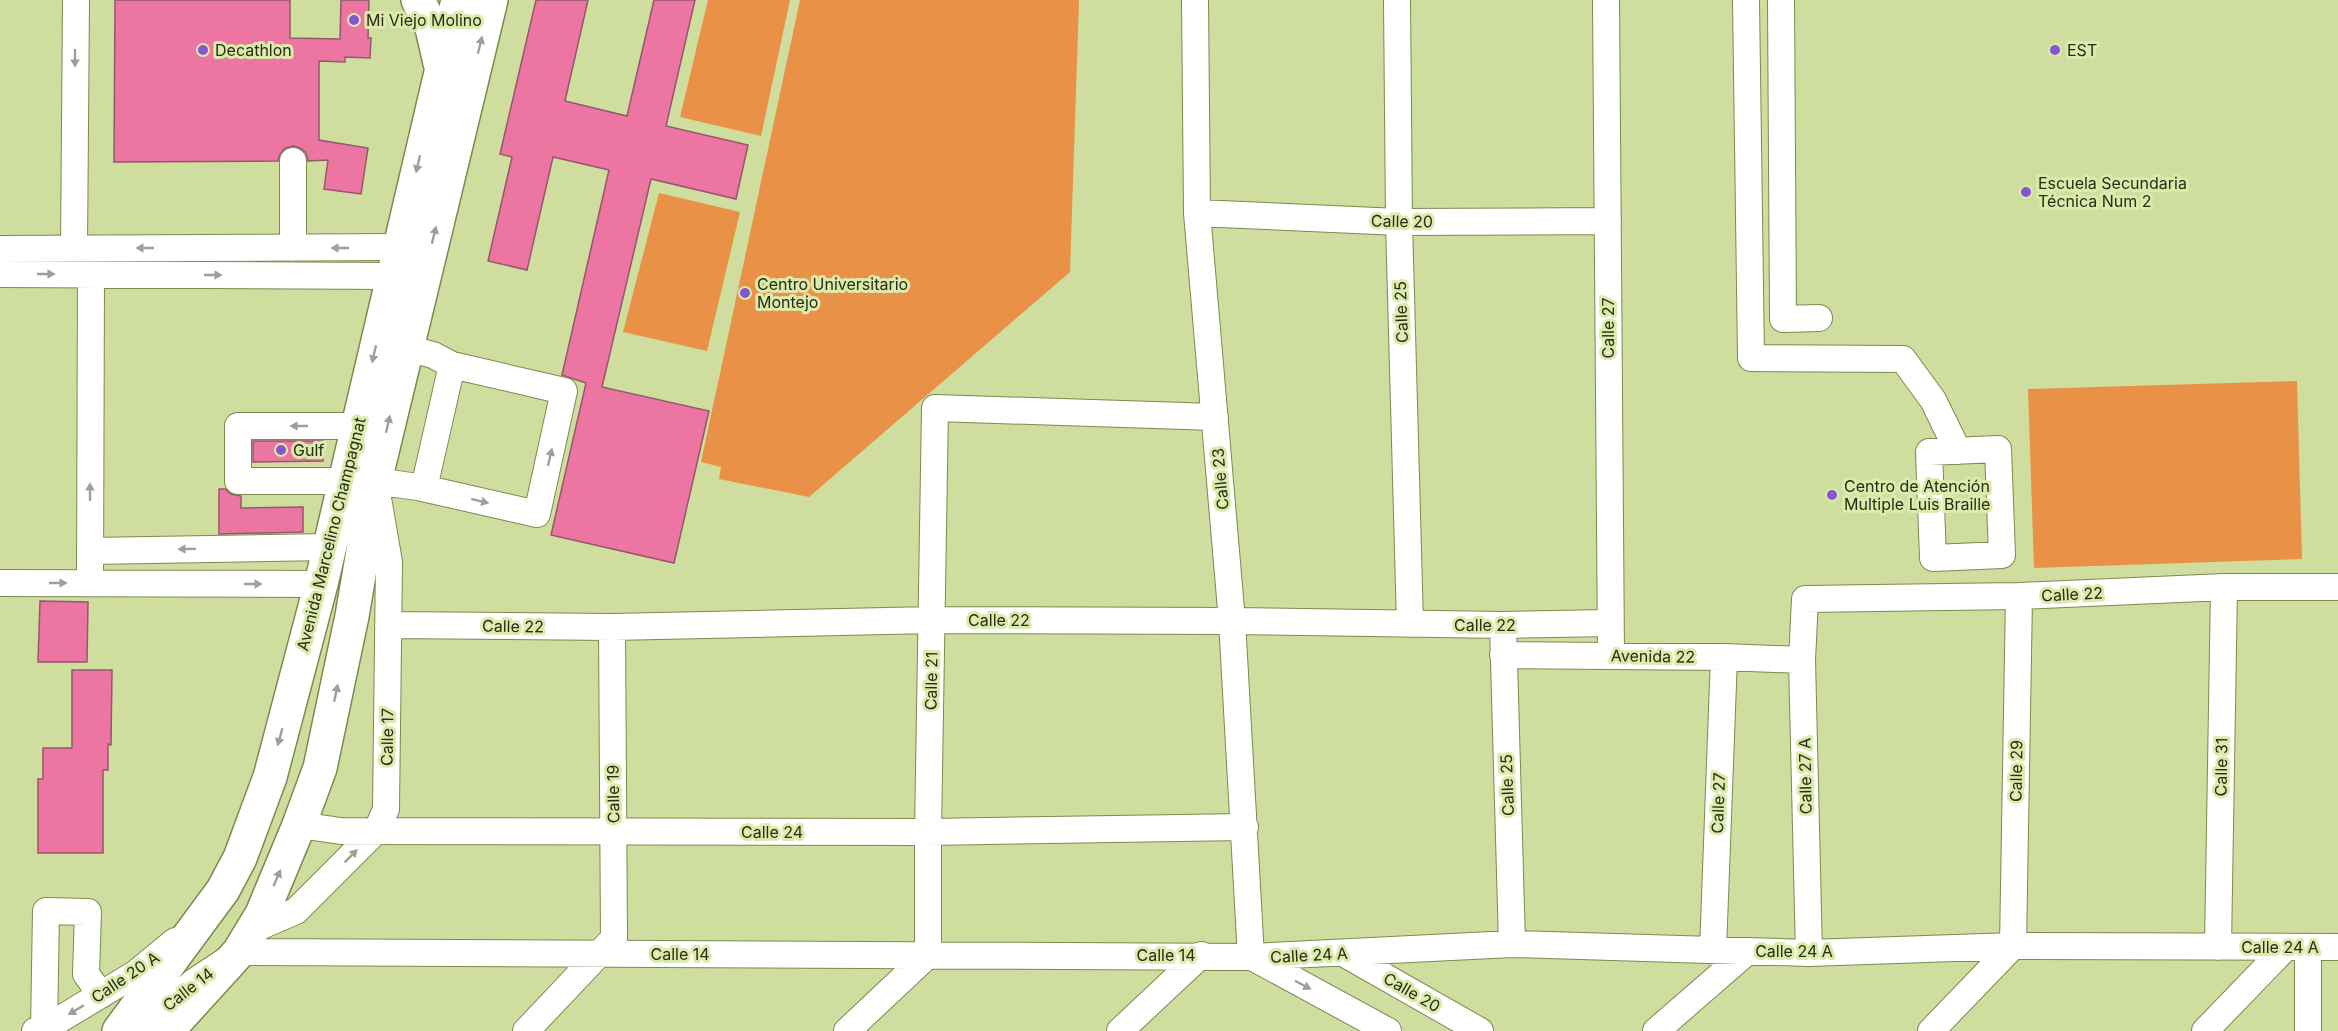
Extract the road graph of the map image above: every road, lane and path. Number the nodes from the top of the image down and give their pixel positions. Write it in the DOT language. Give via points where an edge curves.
graph roads {
  1 [pos="76,0"];
  2 [pos="418,0"];
  3 [pos="458,0"];
  4 [pos="491,0"];
  5 [pos="1195,0"];
  6 [pos="1397,0"];
  7 [pos="1606,0"];
  8 [pos="1746,0"];
  9 [pos="1781,0"];
  10 [pos="441,67"];
  11 [pos="293,161"];
  12 [pos="1197,213"];
  13 [pos="1608,221"];
  14 [pos="1399,222"];
  15 [pos="293,248"];
  16 [pos="0,249"];
  17 [pos="75,249"];
  18 [pos="395,262"];
  19 [pos="0,274"];
  20 [pos="92,274"];
  21 [pos="1819,318"];
  22 [pos="406,348"];
  23 [pos="452,365"];
  24 [pos="1215,417"];
  25 [pos="357,426"];
  26 [pos="1958,451"];
  27 [pos="355,480"];
  28 [pos="421,488"];
  29 [pos="329,547"];
  30 [pos="90,550"];
  31 [pos="0,583"];
  32 [pos="90,583"];
  33 [pos="321,584"];
  34 [pos="2224,586"];
  35 [pos="2338,587"];
  36 [pos="356,594"];
  37 [pos="2019,596"];
  38 [pos="1805,599"];
  39 [pos="932,620"];
  40 [pos="1232,621"];
  41 [pos="1610,623"];
  42 [pos="1410,624"];
  43 [pos="388,625"];
  44 [pos="1503,625"];
  45 [pos="612,627"];
  46 [pos="1503,655"];
  47 [pos="1611,655"];
  48 [pos="1724,657"];
  49 [pos="1802,660"];
  50 [pos="299,825"];
  51 [pos="1245,827"];
  52 [pos="377,830"];
  53 [pos="614,832"];
  54 [pos="928,832"];
  55 [pos="216,902"];
  56 [pos="245,941"];
  57 [pos="1512,944"];
  58 [pos="2013,946"];
  59 [pos="2217,947"];
  60 [pos="2297,947"];
  61 [pos="2338,947"];
  62 [pos="1713,950"];
  63 [pos="1748,951"];
  64 [pos="1343,953"];
  65 [pos="1809,953"];
  66 [pos="599,954"];
  67 [pos="928,955"];
  68 [pos="1201,955"];
  69 [pos="1251,957"];
  70 [pos="101,995"];
  71 [pos="40,1030"];
  72 [pos="119,1031"];
  73 [pos="136,1031"];
  74 [pos="167,1031"];
  75 [pos="526,1031"];
  76 [pos="847,1031"];
  77 [pos="1120,1031"];
  78 [pos="1388,1031"];
  79 [pos="1480,1031"];
  80 [pos="1656,1031"];
  81 [pos="1931,1031"];
  82 [pos="2205,1031"];
  83 [pos="2308,1031"];
  1 -- 17 [label="street, one-way"];
  2 -- 10 [label="main road" via="432,28"];
  3 -- 10 [label="main road, Avenida Marcelino Champagnat"];
  22 -- 4 [label="main road, Avenida Marcelino Champagnat, one-way"];
  5 -- 12 [label="street, Calle 23"];
  6 -- 14 [label="street, Calle 25"];
  7 -- 13 [label="street, Calle 27"];
  8 -- 26 [label="street" via="1751,358 1903,359 1933,400"];
  9 -- 21 [label="street" via="1783,319"];
  10 -- 18 [label="main road, Avenida Marcelino Champagnat, one-way"];
  11 -- 15 [label="street"];
  12 -- 14 [label="street, Calle 20"];
  12 -- 24 [label="street, Calle 23"];
  13 -- 14 [label="street, Calle 20"];
  13 -- 41 [label="street, Calle 27"];
  14 -- 42 [label="street, Calle 25"];
  15 -- 17 [label="street, one-way"];
  18 -- 15 [label="street, one-way"];
  16 -- 17 [label="street"];
  17 -- 20 [label="street"];
  20 -- 18 [label="street, one-way"];
  18 -- 25 [label="main road, Avenida Marcelino Champagnat, one-way"];
  19 -- 20 [label="street, one-way"];
  30 -- 20 [label="street, one-way"];
  22 -- 23 [label="street" via="433,354"];
  27 -- 22 [label="main road, Avenida Marcelino Champagnat, one-way"];
  23 -- 28 [label="street"];
  28 -- 23 [label="street, one-way" via="537,514 564,391"];
  24 -- 39 [label="street, Calle 21" via="935,408"];
  24 -- 40 [label="street, Calle 23"];
  25 -- 27 [label="main road, Avenida Marcelino Champagnat"];
  25 -- 27 [label="street, one-way" via="238,426 238,481"];
  26 -- 26 [label="street" via="1998,449 2002,555 1933,558 1929,452"];
  27 -- 28 [label="street"];
  27 -- 29 [label="main road, Avenida Marcelino Champagnat"];
  27 -- 36 [label="main road, Avenida Marcelino Champagnat"];
  27 -- 43 [label="street, Calle 17" via="389,562"];
  29 -- 30 [label="street, one-way"];
  29 -- 33 [label="main road, Avenida Marcelino Champagnat"];
  30 -- 32 [label="street"];
  31 -- 32 [label="street, one-way"];
  32 -- 33 [label="street, one-way"];
  33 -- 36 [label="main road"];
  33 -- 55 [label="main road, Avenida Marcelino Champagnat, one-way" via="270,777 240,858"];
  34 -- 35 [label="street, Calle 22"];
  34 -- 37 [label="street, Calle 22"];
  34 -- 59 [label="street, Calle 31"];
  50 -- 36 [label="main road, Avenida Marcelino Champagnat, one-way" via="320,768"];
  37 -- 38 [label="street, Calle 22"];
  37 -- 58 [label="street, Calle 29"];
  38 -- 49 [label="street, Calle 27 A"];
  39 -- 40 [label="street, Calle 22"];
  39 -- 45 [label="street, Calle 22"];
  39 -- 54 [label="street, Calle 21"];
  40 -- 42 [label="street, Calle 22"];
  40 -- 51 [label="street, Calle 23"];
  41 -- 44 [label="street, Calle 22"];
  41 -- 47 [label="street, Calle 27"];
  42 -- 44 [label="street, Calle 22"];
  43 -- 45 [label="street, Calle 22"];
  43 -- 52 [label="street, Calle 17" via="386,809"];
  44 -- 46 [label="street, Calle 25"];
  45 -- 53 [label="street, Calle 19"];
  46 -- 47 [label="street, Avenida 22"];
  46 -- 57 [label="street, Calle 25"];
  47 -- 48 [label="street, Avenida 22"];
  48 -- 49 [label="street, Avenida 22"];
  48 -- 62 [label="street, Calle 27"];
  49 -- 65 [label="street, Calle 27 A"];
  50 -- 52 [label="street, Calle 24" via="341,831"];
  56 -- 50 [label="main road, Avenida Marcelino Champagnat, one-way" via="262,914"];
  51 -- 54 [label="street, Calle 24"];
  51 -- 69 [label="street, Calle 23"];
  52 -- 53 [label="street, Calle 24"];
  56 -- 52 [label="street, Calle 17, one-way" via="296,911"];
  53 -- 54 [label="street, Calle 24"];
  53 -- 66 [label="street, Calle 19" via="615,938"];
  54 -- 67 [label="street, Calle 21"];
  55 -- 56 [label="main road" via="221,922"];
  55 -- 70 [label="street, Calle 20 A" via="135,974"];
  55 -- 72 [label="main road, Avenida Marcelino Champagnat"];
  56 -- 66 [label="street, Calle 14"];
  56 -- 73 [label="street, Calle 14"];
  56 -- 74 [label="main road, Avenida Marcelino Champagnat"];
  57 -- 62 [label="street, Calle 24 A"];
  57 -- 64 [label="street, Calle 24 A"];
  58 -- 59 [label="street, Calle 24 A"];
  58 -- 65 [label="street, Calle 24 A"];
  58 -- 81 [label="street"];
  59 -- 60 [label="street, Calle 24 A"];
  60 -- 61 [label="street, Calle 24 A"];
  60 -- 82 [label="street"];
  60 -- 83 [label="street"];
  62 -- 63 [label="street, Calle 24 A"];
  63 -- 65 [label="street, Calle 24 A"];
  63 -- 80 [label="street"];
  64 -- 69 [label="street, Calle 24 A"];
  64 -- 79 [label="street, Calle 20"];
  66 -- 67 [label="street, Calle 14"];
  66 -- 75 [label="street, Calle 19"];
  67 -- 68 [label="street, Calle 14"];
  67 -- 76 [label="street"];
  68 -- 69 [label="street, Calle 14"];
  68 -- 77 [label="street"];
  69 -- 78 [label="street, one-way"];
  70 -- 71 [label="street, Calle 20 A, one-way"];
  70 -- 71 [label="street" via="86,974 88,912 46,912"];
}
